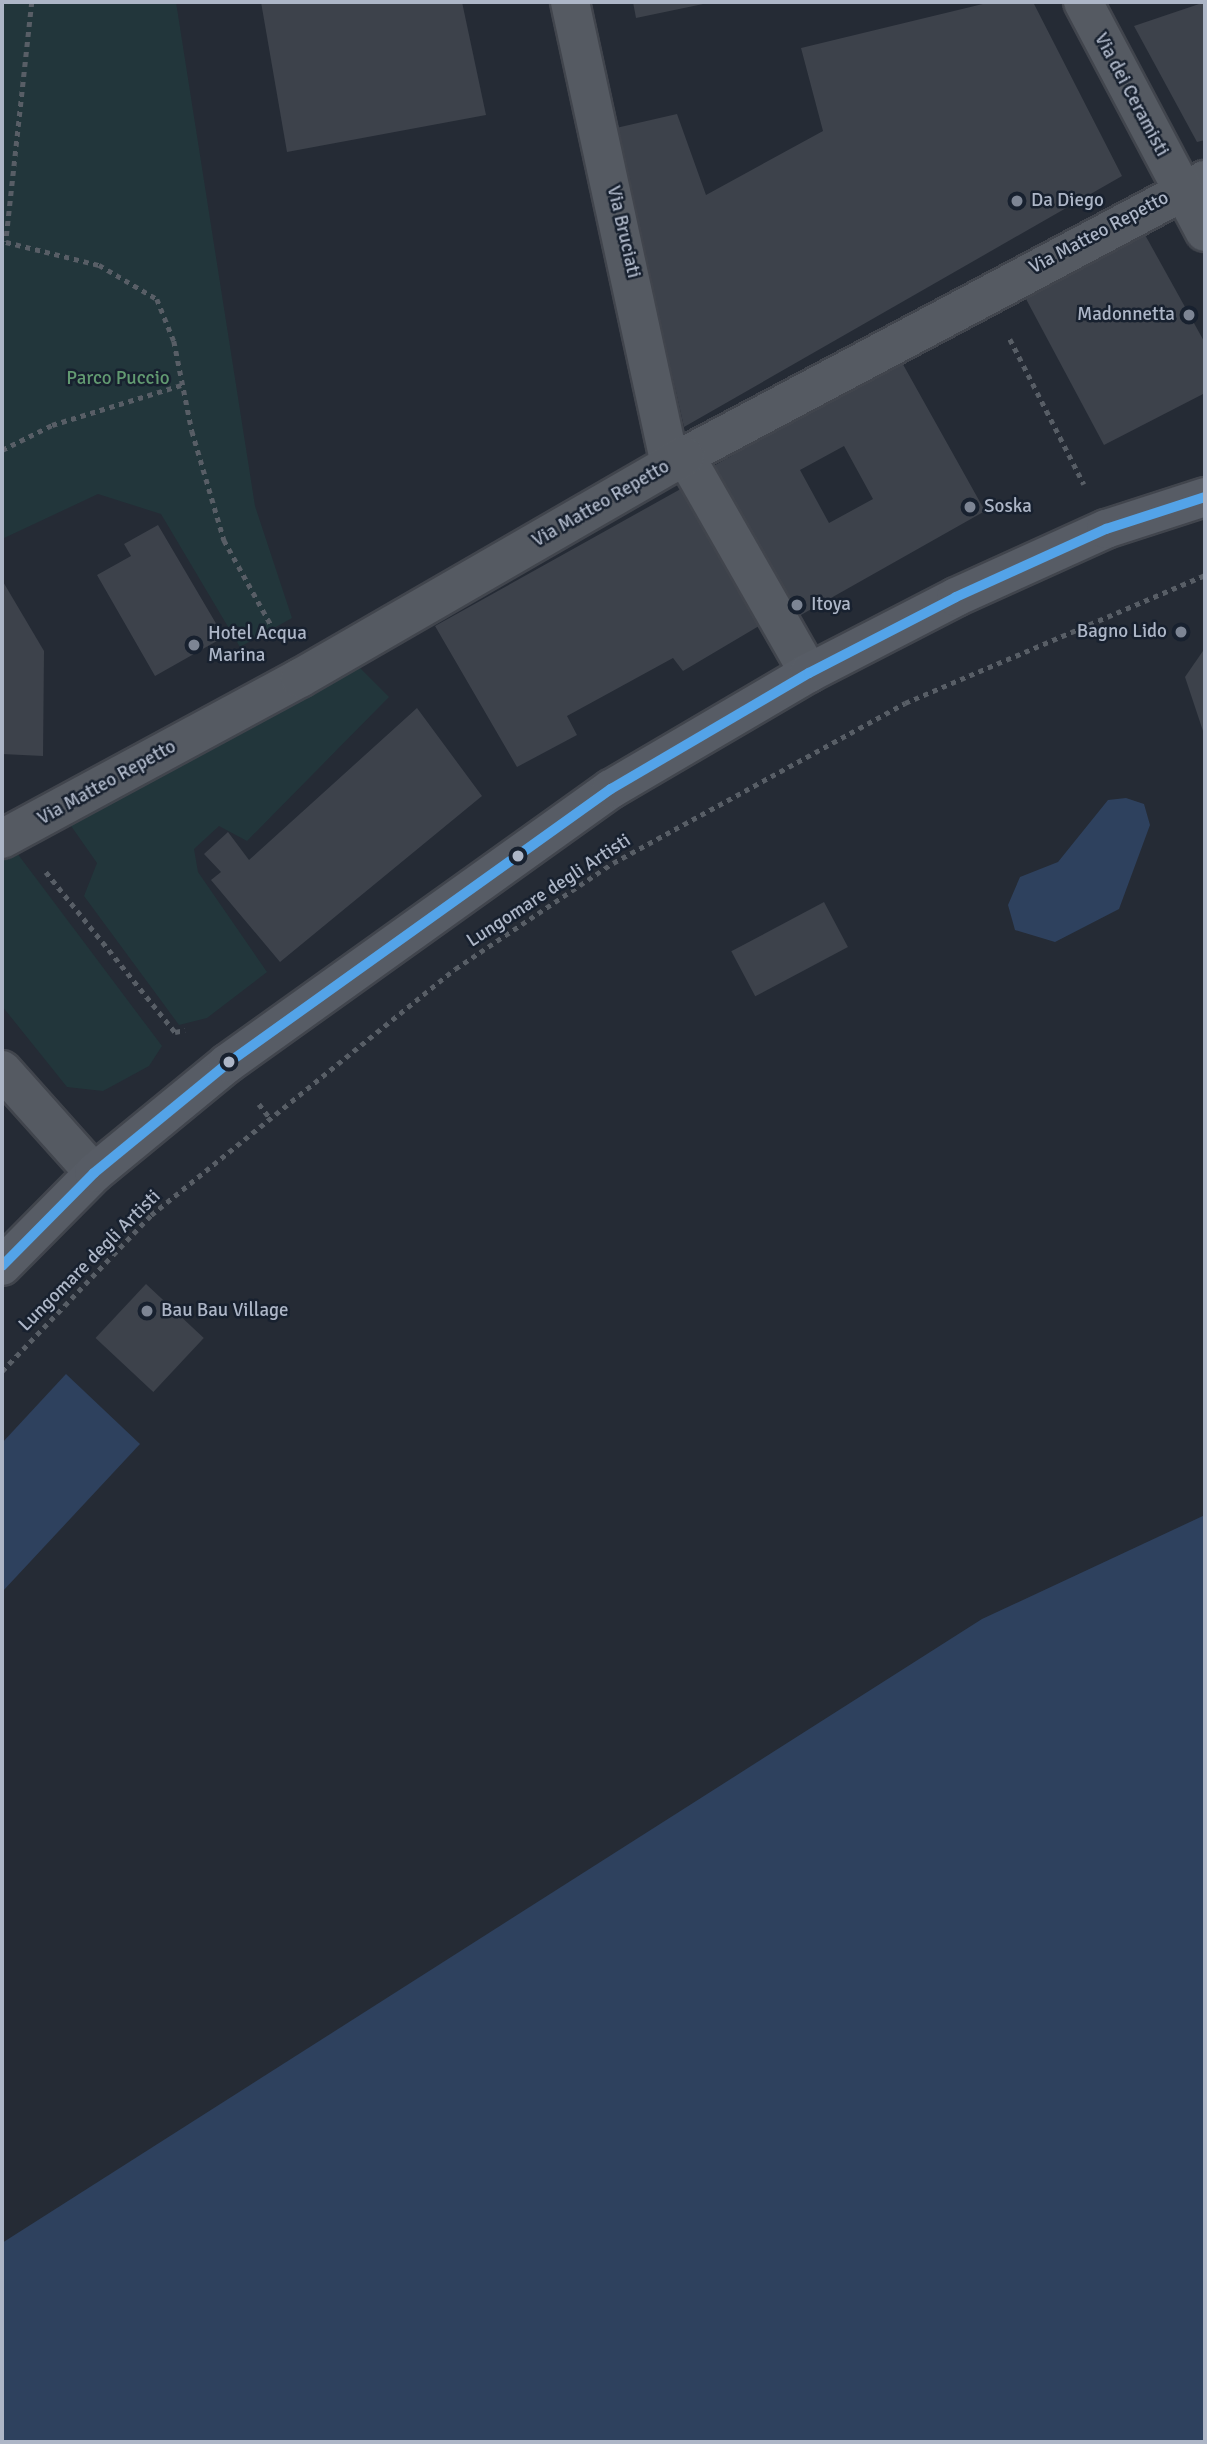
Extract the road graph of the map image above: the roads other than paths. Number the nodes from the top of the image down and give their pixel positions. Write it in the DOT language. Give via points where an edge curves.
graph roads {
  1 [pos="570,2"];
  2 [pos="1083,2"];
  3 [pos="1193,184"];
  4 [pos="1205,232"];
  5 [pos="678,460"];
  6 [pos="1205,496"];
  7 [pos="809,673"];
  8 [pos="7,837"];
  9 [pos="2,1070"];
  10 [pos="93,1173"];
  11 [pos="2,1266"];
  1 -- 5 [label="street, Via Bruciati"];
  2 -- 3 [label="street, Via dei Ceramisti"];
  3 -- 4 [label="street, Via dei Ceramisti"];
  3 -- 5 [label="street, Via Matteo Repetto"];
  5 -- 7 [label="street, Via Bruciati"];
  5 -- 8 [label="street, Via Matteo Repetto" via="300,678"];
  6 -- 7 [label="main road" via="1106,529"];
  7 -- 10 [label="main road" via="611,789 228,1063"];
  9 -- 10 [label="street"];
  10 -- 11 [label="main road"];
}
